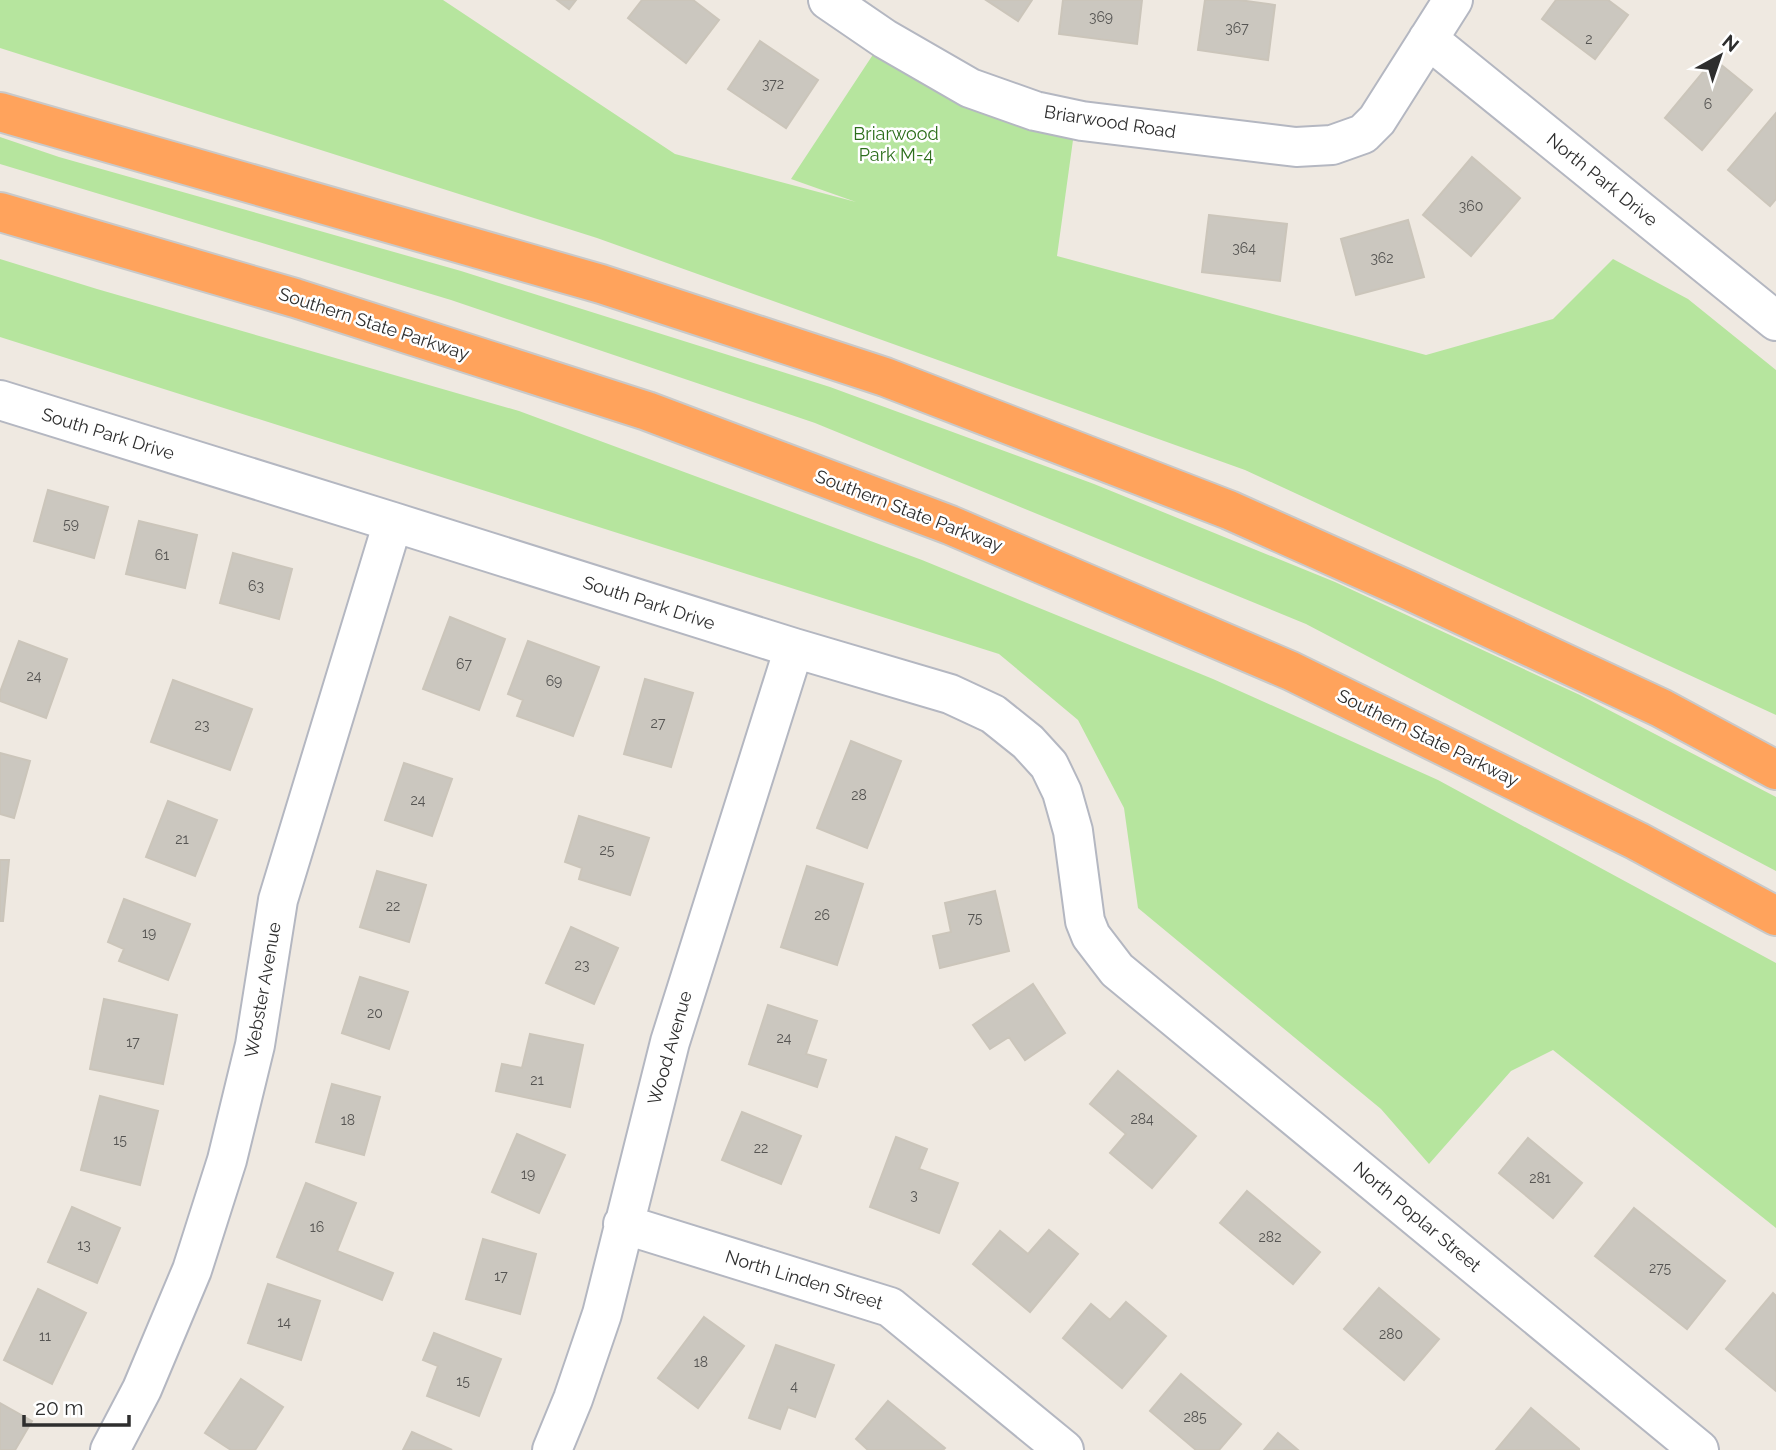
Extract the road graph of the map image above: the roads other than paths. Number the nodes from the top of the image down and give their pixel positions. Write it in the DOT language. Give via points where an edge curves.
graph roads {
  1 [pos="828,0"];
  2 [pos="1452,0"];
  3 [pos="1429,39"];
  4 [pos="0,112"];
  5 [pos="0,212"];
  6 [pos="1776,321"];
  7 [pos="0,400"];
  8 [pos="393,522"];
  9 [pos="794,648"];
  10 [pos="1776,770"];
  11 [pos="1776,916"];
  12 [pos="1134,984"];
  13 [pos="623,1224"];
  14 [pos="110,1450"];
  15 [pos="552,1450"];
  16 [pos="1064,1450"];
  17 [pos="1699,1450"];
  1 -- 3 [label="street, Briarwood Road" via="970,88 1035,111 1296,147 1332,145 1363,134 1377,120"];
  2 -- 3 [label="street, Briarwood Road"];
  3 -- 6 [label="street, North Park Drive"];
  4 -- 10 [label="highway" via="601,284 885,377 1229,510 1661,708"];
  5 -- 11 [label="highway, Southern State Parkway" via="295,298 647,411 950,525 1291,671 1637,841"];
  7 -- 8 [label="street, South Park Drive"];
  8 -- 9 [label="street, South Park Drive"];
  8 -- 14 [label="street, Webster Avenue" via="278,900 255,1045 227,1160 192,1270 142,1389"];
  9 -- 12 [label="street, South Park Drive" via="950,694 993,714 1028,742 1049,765 1062,792 1091,936"];
  9 -- 13 [label="street, Wood Avenue" via="670,1042"];
  12 -- 17 [label="street, North Poplar Street"];
  13 -- 15 [label="street, Wood Avenue" via="602,1314"];
  13 -- 16 [label="street, North Linden Street" via="890,1307"];
}
